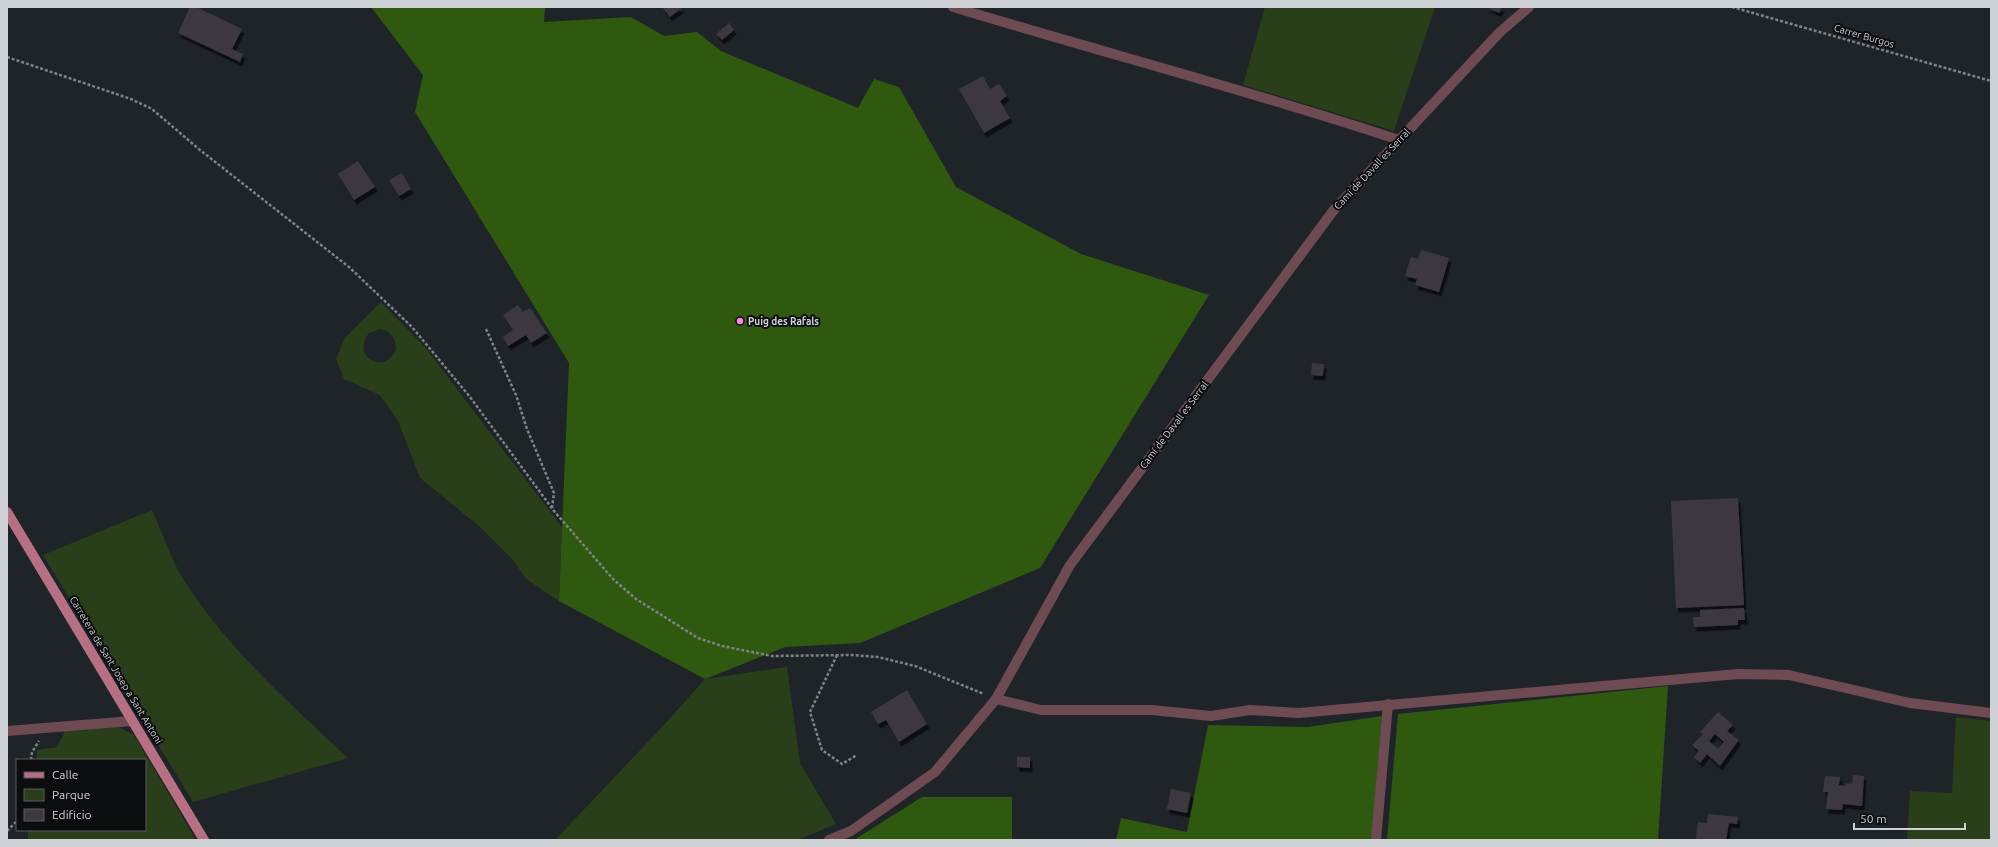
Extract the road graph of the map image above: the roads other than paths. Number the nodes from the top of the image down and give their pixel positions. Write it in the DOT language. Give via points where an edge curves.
graph roads {
  1 [pos="953,7"];
  2 [pos="1529,7"];
  3 [pos="1399,140"];
  4 [pos="7,512"];
  5 [pos="996,699"];
  6 [pos="1388,704"];
  7 [pos="1991,713"];
  8 [pos="132,721"];
  9 [pos="7,731"];
  10 [pos="204,840"];
  11 [pos="829,840"];
  12 [pos="1376,840"];
  1 -- 3 [label="street" via="1329,116"];
  2 -- 3 [label="street, Camí de Davall es Serral" via="1500,32"];
  3 -- 5 [label="street, Camí de Davall es Serral" via="1333,211 1070,565"];
  4 -- 8 [label="main road, Carretera de Sant Josep a Sant Antoni"];
  5 -- 6 [label="street" via="1041,710 1152,710 1211,716 1250,710 1299,713"];
  5 -- 11 [label="street, Camí de Davall es Serral" via="935,772 851,831"];
  6 -- 7 [label="street" via="1745,674 1789,675 1910,703"];
  6 -- 12 [label="street"];
  8 -- 9 [label="street"];
  8 -- 10 [label="main road, Carretera de Sant Josep a Sant Antoni"];
}
